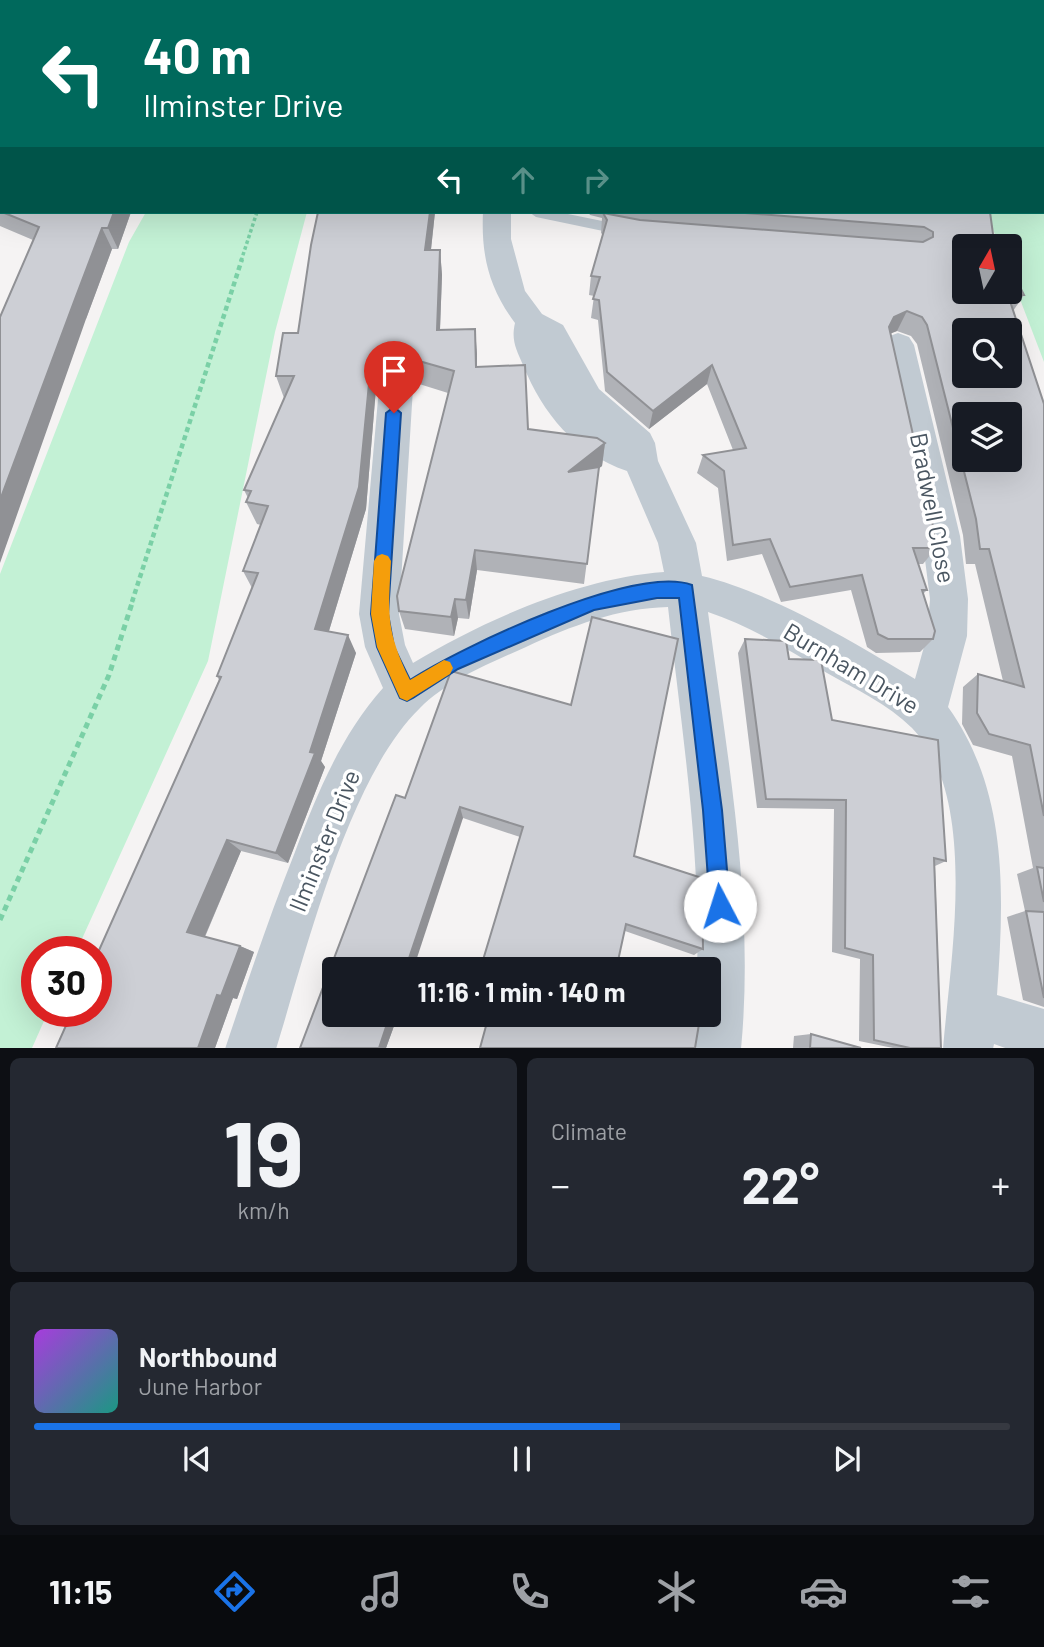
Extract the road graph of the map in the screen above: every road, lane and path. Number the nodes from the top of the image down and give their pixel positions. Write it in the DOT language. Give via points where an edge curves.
graph roads {
  1 [pos="256,214"];
  2 [pos="497,214"];
  3 [pos="546,214"];
  4 [pos="637,232"];
  5 [pos="898,345"];
  6 [pos="396,388"];
  7 [pos="686,590"];
  8 [pos="407,692"];
  9 [pos="926,712"];
  10 [pos="0,920"];
  11 [pos="969,1030"];
  12 [pos="1044,1034"];
  13 [pos="250,1048"];
  14 [pos="715,1048"];
  1 -- 10 [label="path" via="108,675"];
  2 -- 7 [label="street" via="496,239 510,294 531,321 528,339 540,369 562,408 593,438 617,455 640,461 677,543"];
  3 -- 4 [label="lane"];
  5 -- 9 [label="street, Bradwell Close" via="941,536 950,599 947,636"];
  6 -- 8 [label="street" via="379,614 385,647"];
  7 -- 8 [label="street, Ilminster Drive" via="657,590 592,603 451,663"];
  7 -- 9 [label="street, Burnham Drive" via="737,606 791,631"];
  7 -- 14 [label="street" via="722,929"];
  8 -- 13 [label="street, Ilminster Drive" via="373,735 340,791"];
  9 -- 11 [label="street, Burnham Drive" via="953,755 970,802 980,858"];
  11 -- 12 [label="street"];
}
